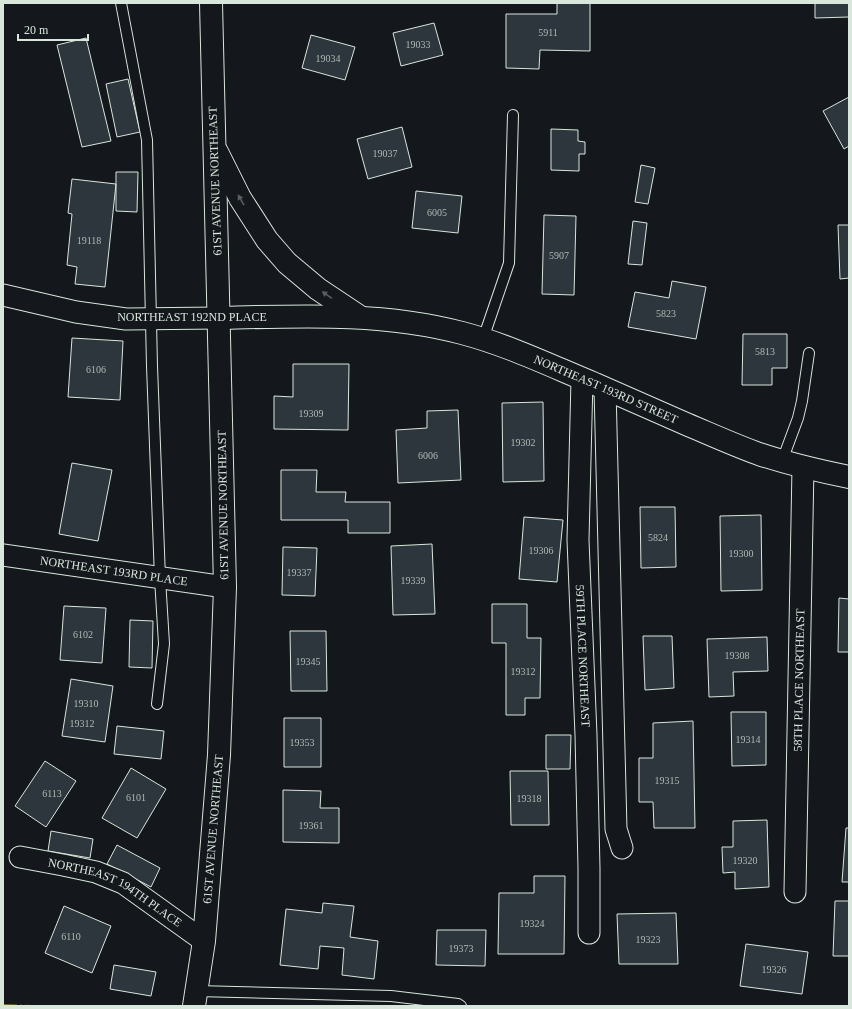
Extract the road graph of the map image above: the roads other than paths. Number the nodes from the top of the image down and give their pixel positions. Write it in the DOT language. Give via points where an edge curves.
graph roads {
  1 [pos="121,3"];
  2 [pos="211,3"];
  3 [pos="513,115"];
  4 [pos="214,145"];
  5 [pos="3,295"];
  6 [pos="360,317"];
  7 [pos="150,318"];
  8 [pos="219,318"];
  9 [pos="483,339"];
  10 [pos="810,353"];
  11 [pos="582,379"];
  12 [pos="605,389"];
  13 [pos="782,461"];
  14 [pos="803,467"];
  15 [pos="849,477"];
  16 [pos="3,555"];
  17 [pos="160,578"];
  18 [pos="225,588"];
  19 [pos="157,704"];
  20 [pos="622,848"];
  21 [pos="20,857"];
  22 [pos="795,892"];
  23 [pos="589,933"];
  24 [pos="204,941"];
  25 [pos="195,998"];
  26 [pos="461,1006"];
  1 -- 7 [label="lane" via="147,140"];
  2 -- 4 [label="main road, 61ST AVENUE NORTHEAST"];
  3 -- 9 [label="lane" via="509,263"];
  6 -- 4 [label="main road, one-way" via="287,263 267,240 240,198"];
  4 -- 8 [label="main road, 61ST AVENUE NORTHEAST"];
  5 -- 7 [label="street, NORTHEAST 192ND PLACE" via="76,312 126,319"];
  6 -- 8 [label="main road, NORTHEAST 192ND PLACE"];
  6 -- 9 [label="main road, NORTHEAST 193RD STREET" via="424,324"];
  7 -- 8 [label="street, NORTHEAST 192ND PLACE"];
  7 -- 17 [label="lane"];
  8 -- 18 [label="main road, 61ST AVENUE NORTHEAST"];
  9 -- 11 [label="main road, NORTHEAST 193RD STREET"];
  10 -- 13 [label="lane" via="798,418"];
  11 -- 12 [label="main road, NORTHEAST 193RD STREET"];
  11 -- 23 [label="street, 59TH PLACE NORTHEAST" via="578,540 586,735"];
  12 -- 13 [label="main road, NORTHEAST 193RD STREET"];
  12 -- 20 [label="street" via="616,829"];
  13 -- 14 [label="main road, NORTHEAST 193RD STREET"];
  14 -- 15 [label="main road, NORTHEAST 193RD STREET"];
  14 -- 22 [label="street, 58TH PLACE NORTHEAST"];
  16 -- 17 [label="street, NORTHEAST 193RD PLACE"];
  17 -- 18 [label="street, NORTHEAST 193RD PLACE"];
  17 -- 19 [label="lane" via="164,644"];
  18 -- 24 [label="main road, 61ST AVENUE NORTHEAST" via="219,756"];
  21 -- 24 [label="street, NORTHEAST 194TH PLACE" via="96,872 123,883"];
  24 -- 25 [label="main road, 61ST AVENUE NORTHEAST"];
  25 -- 26 [label="lane" via="392,996"];
}
